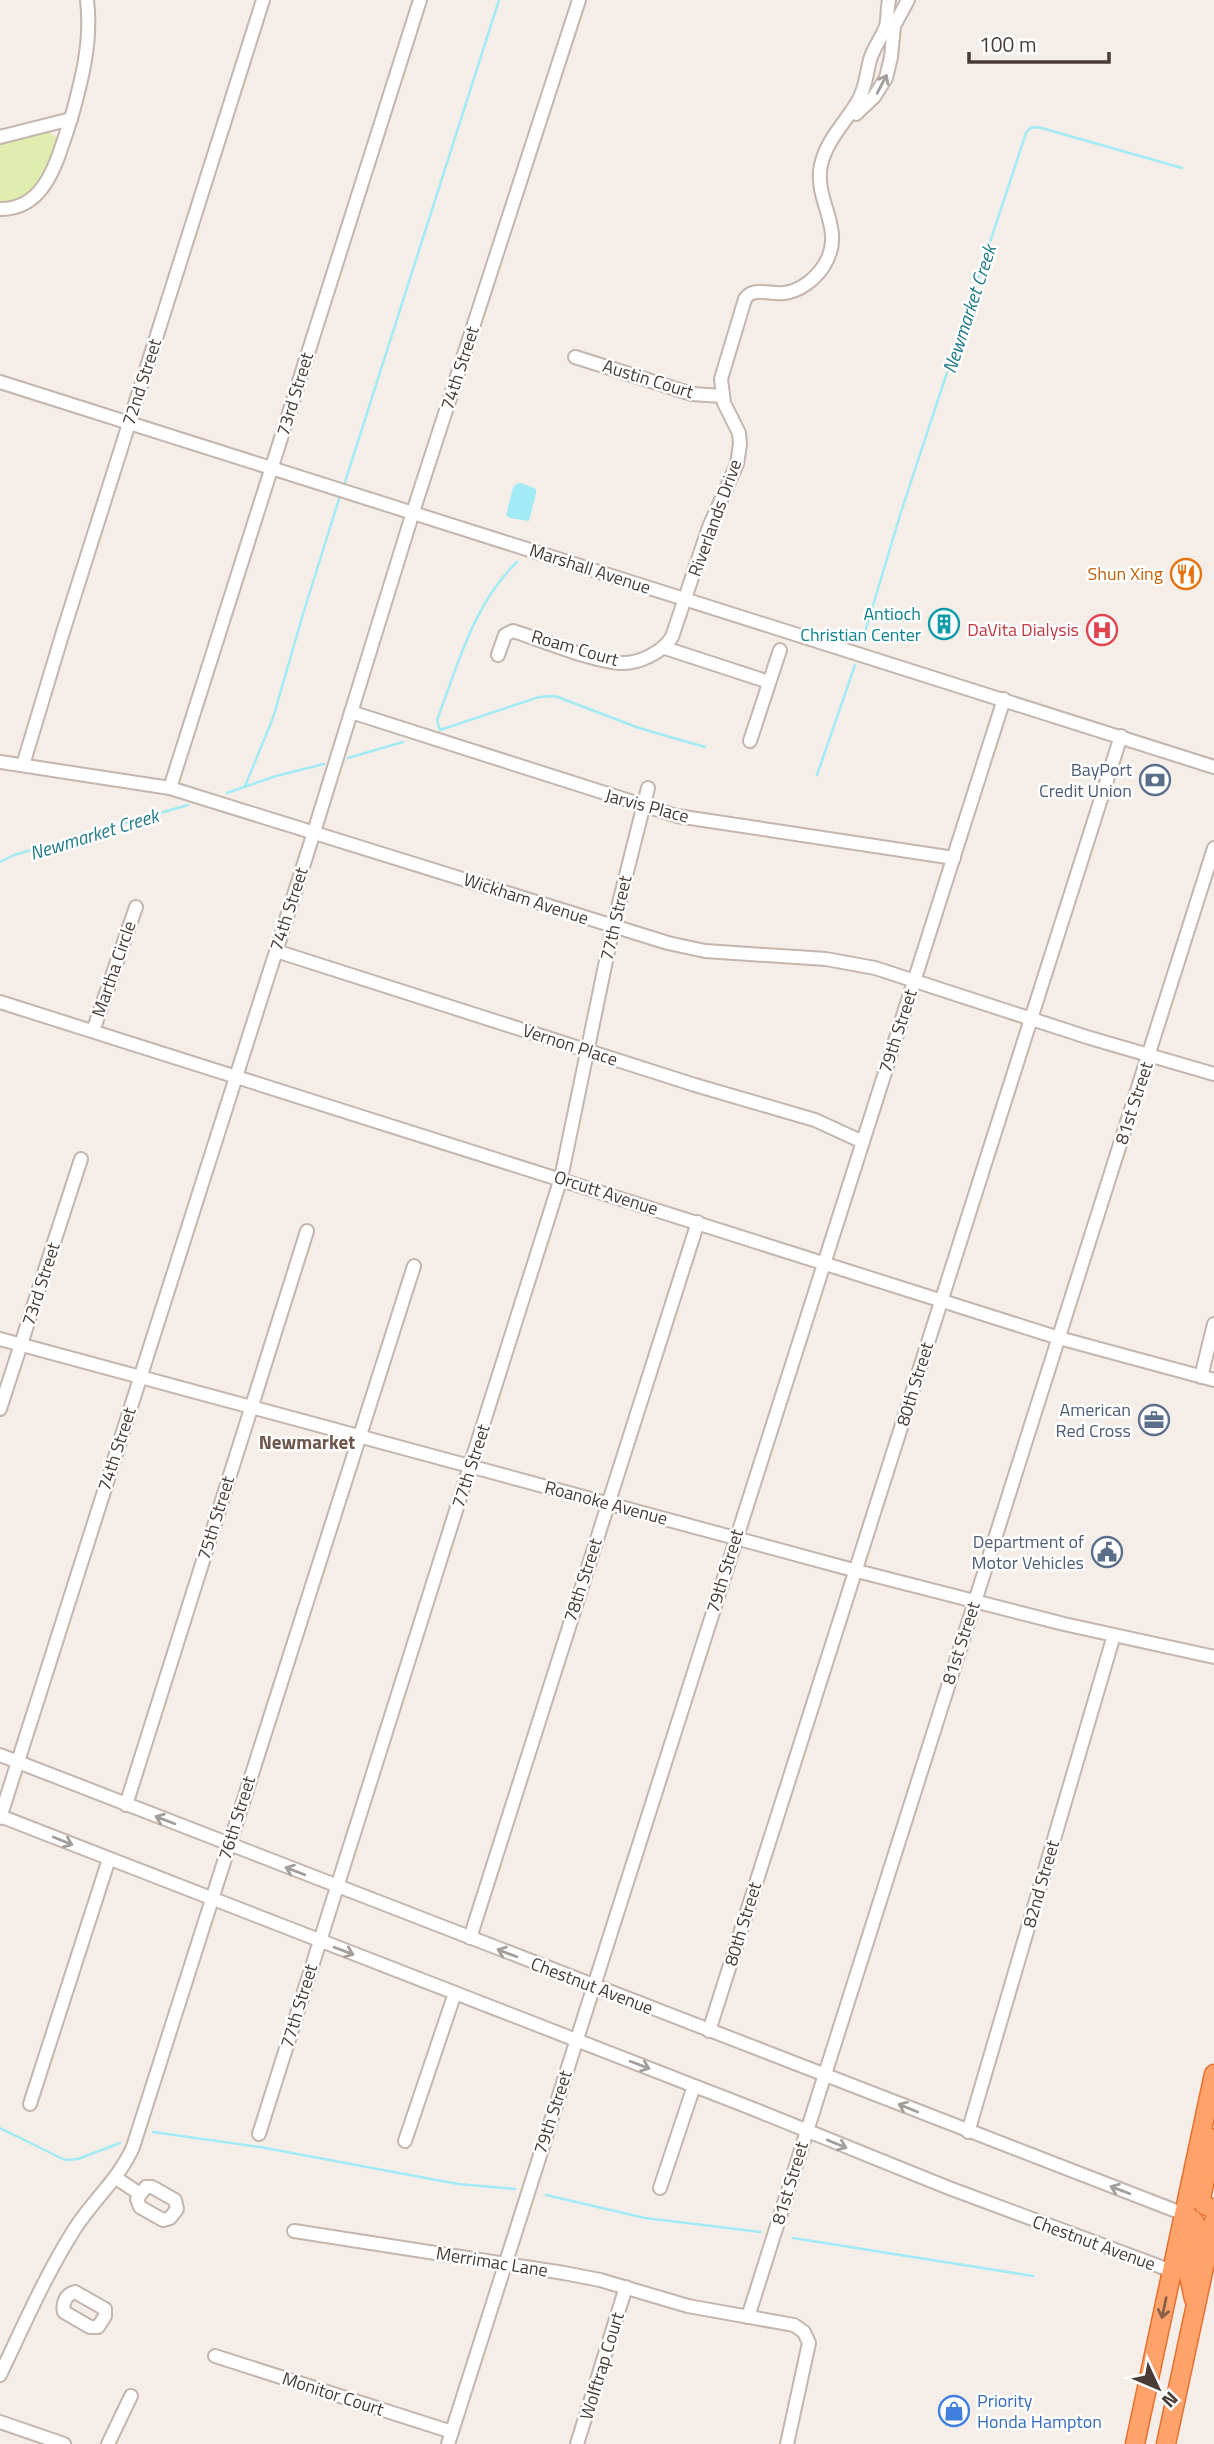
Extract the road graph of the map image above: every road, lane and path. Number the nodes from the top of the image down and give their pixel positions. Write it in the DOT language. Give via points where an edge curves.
graph roads {
  1 [pos="87,0"];
  2 [pos="263,0"];
  3 [pos="420,0"];
  4 [pos="579,0"];
  5 [pos="889,0"];
  6 [pos="908,0"];
  7 [pos="71,119"];
  8 [pos="835,132"];
  9 [pos="0,138"];
  10 [pos="0,209"];
  11 [pos="575,357"];
  12 [pos="0,382"];
  13 [pos="722,396"];
  14 [pos="129,422"];
  15 [pos="272,468"];
  16 [pos="413,512"];
  17 [pos="686,599"];
  18 [pos="665,648"];
  19 [pos="780,650"];
  20 [pos="498,655"];
  21 [pos="769,682"];
  22 [pos="1004,699"];
  23 [pos="351,712"];
  24 [pos="1121,736"];
  25 [pos="750,741"];
  26 [pos="0,762"];
  27 [pos="23,765"];
  28 [pos="1214,767"];
  29 [pos="170,788"];
  30 [pos="648,789"];
  31 [pos="643,806"];
  32 [pos="314,832"];
  33 [pos="1214,848"];
  34 [pos="954,858"];
  35 [pos="136,907"];
  36 [pos="613,927"];
  37 [pos="276,951"];
  38 [pos="915,979"];
  39 [pos="0,1002"];
  40 [pos="1031,1018"];
  41 [pos="93,1031"];
  42 [pos="587,1050"];
  43 [pos="1149,1056"];
  44 [pos="1214,1074"];
  45 [pos="236,1077"];
  46 [pos="863,1142"];
  47 [pos="81,1159"];
  48 [pos="561,1178"];
  49 [pos="698,1222"];
  50 [pos="307,1231"];
  51 [pos="824,1262"];
  52 [pos="414,1266"];
  53 [pos="942,1300"];
  54 [pos="1214,1324"];
  55 [pos="1059,1338"];
  56 [pos="0,1339"];
  57 [pos="21,1345"];
  58 [pos="139,1377"];
  59 [pos="1201,1377"];
  60 [pos="1214,1380"];
  61 [pos="251,1407"];
  62 [pos="0,1409"];
  63 [pos="360,1437"];
  64 [pos="471,1467"];
  65 [pos="608,1503"];
  66 [pos="736,1538"];
  67 [pos="857,1571"];
  68 [pos="974,1601"];
  69 [pos="1114,1635"];
  70 [pos="1214,1657"];
  71 [pos="0,1755"];
  72 [pos="18,1762"];
  73 [pos="126,1805"];
  74 [pos="0,1817"];
  75 [pos="229,1845"];
  76 [pos="109,1859"];
  77 [pos="337,1887"];
  78 [pos="212,1899"];
  79 [pos="470,1938"];
  80 [pos="319,1941"];
  81 [pos="593,1986"];
  82 [pos="455,1993"];
  83 [pos="709,2031"];
  84 [pos="576,2040"];
  85 [pos="824,2074"];
  86 [pos="1214,2074"];
  87 [pos="694,2086"];
  88 [pos="30,2104"];
  89 [pos="1205,2115"];
  90 [pos="806,2132"];
  91 [pos="968,2132"];
  92 [pos="259,2134"];
  93 [pos="405,2141"];
  94 [pos="116,2178"];
  95 [pos="660,2188"];
  96 [pos="140,2193"];
  97 [pos="1214,2209"];
  98 [pos="1184,2214"];
  99 [pos="1214,2221"];
  100 [pos="294,2231"];
  101 [pos="504,2264"];
  102 [pos="1172,2271"];
  103 [pos="626,2287"];
  104 [pos="43,2289"];
  105 [pos="65,2300"];
  106 [pos="1196,2306"];
  107 [pos="748,2317"];
  108 [pos="0,2344"];
  109 [pos="13,2348"];
  110 [pos="215,2356"];
  111 [pos="0,2375"];
  112 [pos="131,2396"];
  113 [pos="0,2422"];
  114 [pos="450,2438"];
  115 [pos="64,2444"];
  116 [pos="108,2444"];
  117 [pos="577,2444"];
  118 [pos="786,2444"];
  119 [pos="1135,2444"];
  120 [pos="1166,2444"];
  1 -- 7 [label="street" via="85,67"];
  2 -- 14 [label="street, 72nd Street"];
  3 -- 15 [label="street, 73rd Street"];
  4 -- 16 [label="street, 74th Street"];
  5 -- 8 [label="street" via="886,27 870,58 859,99"];
  8 -- 6 [label="street, one-way" via="882,86 890,66 894,26"];
  7 -- 9 [label="street"];
  7 -- 10 [label="street" via="37,195 21,206"];
  8 -- 13 [label="street" via="820,176 832,229 828,258 801,288 747,295 725,360"];
  11 -- 13 [label="street, Austin Court" via="692,394"];
  12 -- 14 [label="street, Marshall Avenue"];
  13 -- 17 [label="street, Riverlands Drive" via="737,426 739,451"];
  14 -- 15 [label="street, Marshall Avenue"];
  14 -- 27 [label="street, 72nd Street"];
  15 -- 16 [label="street, Marshall Avenue"];
  15 -- 29 [label="street, 73rd Street"];
  16 -- 17 [label="street, Marshall Avenue"];
  16 -- 23 [label="street, 74th Street"];
  17 -- 18 [label="street"];
  17 -- 22 [label="street, Marshall Avenue"];
  18 -- 20 [label="street, Roam Court" via="622,664 513,631 505,635"];
  18 -- 21 [label="street"];
  19 -- 21 [label="street"];
  21 -- 25 [label="street"];
  22 -- 24 [label="street, Marshall Avenue"];
  22 -- 34 [label="street, 79th Street"];
  23 -- 31 [label="street, Jarvis Place"];
  23 -- 32 [label="street, 74th Street"];
  24 -- 28 [label="street, Marshall Avenue"];
  24 -- 40 [label="street, 80th Street"];
  26 -- 27 [label="street, Wickham Avenue"];
  27 -- 29 [label="street, Wickham Avenue"];
  29 -- 32 [label="street, Wickham Avenue"];
  30 -- 31 [label="street, 77th Street"];
  31 -- 34 [label="street, Jarvis Place" via="677,816"];
  31 -- 36 [label="street, 77th Street"];
  32 -- 36 [label="street, Wickham Avenue"];
  32 -- 37 [label="street, 74th Street"];
  33 -- 43 [label="street, 81st Street"];
  34 -- 38 [label="street, 79th Street"];
  35 -- 41 [label="street, Martha Circle"];
  36 -- 38 [label="street, Wickham Avenue" via="705,951 826,959"];
  36 -- 42 [label="street, 77th Street"];
  37 -- 42 [label="street, Vernon Place"];
  37 -- 45 [label="street, 74th Street"];
  38 -- 40 [label="street, Wickham Avenue"];
  38 -- 46 [label="street, 79th Street"];
  39 -- 41 [label="street, Orcutt Avenue"];
  40 -- 43 [label="street, Wickham Avenue"];
  40 -- 53 [label="street, 80th Street"];
  41 -- 45 [label="street, Orcutt Avenue"];
  42 -- 46 [label="street, Vernon Place" via="815,1120"];
  42 -- 48 [label="street, 77th Street"];
  43 -- 44 [label="street, Wickham Avenue"];
  43 -- 55 [label="street, 81st Street"];
  45 -- 48 [label="street, Orcutt Avenue"];
  45 -- 58 [label="street, 74th Street"];
  46 -- 51 [label="street, 79th Street"];
  47 -- 57 [label="street, 73rd Street"];
  48 -- 49 [label="street, Orcutt Avenue"];
  48 -- 64 [label="street, 77th Street"];
  49 -- 51 [label="street, Orcutt Avenue"];
  49 -- 65 [label="street, 78th Street"];
  50 -- 61 [label="street, 75th Street"];
  51 -- 53 [label="street, Orcutt Avenue"];
  51 -- 66 [label="street, 79th Street"];
  52 -- 63 [label="street, 76th Street"];
  53 -- 55 [label="street, Orcutt Avenue"];
  53 -- 67 [label="street, 80th Street"];
  54 -- 59 [label="street"];
  55 -- 59 [label="street, Orcutt Avenue"];
  55 -- 68 [label="street, 81st Street"];
  56 -- 57 [label="street, Roanoke Avenue"];
  57 -- 58 [label="street, Roanoke Avenue"];
  57 -- 62 [label="street, 73rd Street"];
  58 -- 61 [label="street, Roanoke Avenue"];
  58 -- 72 [label="street, 74th Street"];
  59 -- 60 [label="street, Orcutt Avenue"];
  61 -- 63 [label="street, Roanoke Avenue"];
  61 -- 73 [label="street, 75th Street"];
  63 -- 64 [label="street, Roanoke Avenue"];
  63 -- 75 [label="street, 76th Street"];
  64 -- 65 [label="street, Roanoke Avenue"];
  64 -- 77 [label="street, 77th Street"];
  65 -- 66 [label="street, Roanoke Avenue"];
  65 -- 79 [label="street, 78th Street"];
  66 -- 67 [label="street, Roanoke Avenue"];
  66 -- 81 [label="street, 79th Street"];
  67 -- 68 [label="street, Roanoke Avenue"];
  67 -- 83 [label="street, 80th Street"];
  68 -- 69 [label="street, Roanoke Avenue"];
  68 -- 85 [label="street, 81st Street"];
  69 -- 70 [label="street, Roanoke Avenue"];
  69 -- 91 [label="street, 82nd Street"];
  71 -- 72 [label="street, Chestnut Avenue"];
  72 -- 73 [label="street, Chestnut Avenue"];
  72 -- 74 [label="street, 74th Street"];
  75 -- 73 [label="street, Chestnut Avenue, one-way"];
  74 -- 76 [label="street, Chestnut Avenue, one-way"];
  77 -- 75 [label="street, Chestnut Avenue, one-way"];
  75 -- 78 [label="street, 76th Street"];
  76 -- 78 [label="street, Chestnut Avenue"];
  76 -- 88 [label="street"];
  77 -- 79 [label="street, Chestnut Avenue"];
  77 -- 80 [label="street, 77th Street"];
  78 -- 80 [label="street, Chestnut Avenue"];
  78 -- 94 [label="street, 76th Street" via="133,2147"];
  81 -- 79 [label="street, Chestnut Avenue, one-way"];
  80 -- 82 [label="street, Chestnut Avenue, one-way"];
  80 -- 92 [label="street, 77th Street"];
  81 -- 83 [label="street, Chestnut Avenue"];
  81 -- 84 [label="street, 79th Street"];
  82 -- 84 [label="street, Chestnut Avenue"];
  82 -- 93 [label="street"];
  83 -- 85 [label="street, Chestnut Avenue"];
  84 -- 87 [label="street, Chestnut Avenue, one-way"];
  84 -- 101 [label="street, 79th Street"];
  85 -- 90 [label="street, 81st Street"];
  91 -- 85 [label="street, Chestnut Avenue, one-way"];
  86 -- 89 [label="highway"];
  87 -- 90 [label="street, Chestnut Avenue"];
  87 -- 95 [label="street"];
  89 -- 97 [label="highway" via="1209,2160 1200,2198 1203,2205"];
  89 -- 98 [label="highway"];
  90 -- 102 [label="street, Chestnut Avenue, one-way"];
  90 -- 107 [label="street, 81st Street"];
  98 -- 91 [label="street, Chestnut Avenue, one-way"];
  94 -- 96 [label="street"];
  94 -- 104 [label="street, 76th Street" via="75,2229"];
  98 -- 102 [label="highway"];
  98 -- 106 [label="highway" via="1198,2228 1189,2276"];
  99 -- 106 [label="highway"];
  100 -- 101 [label="street, Merrimac Lane"];
  101 -- 103 [label="street, Merrimac Lane"];
  101 -- 114 [label="street, 79th Street"];
  102 -- 119 [label="highway, one-way"];
  103 -- 107 [label="street, Merrimac Lane" via="688,2306"];
  103 -- 117 [label="street, Wolftrap Court"];
  104 -- 105 [label="street"];
  104 -- 109 [label="street, 76th Street"];
  106 -- 120 [label="highway"];
  107 -- 118 [label="street, Merrimac Lane" via="794,2325 809,2343"];
  108 -- 109 [label="street"];
  109 -- 111 [label="street, 76th Street"];
  110 -- 114 [label="street, Monitor Court"];
  112 -- 116 [label="street"];
  113 -- 115 [label="street"];
}
